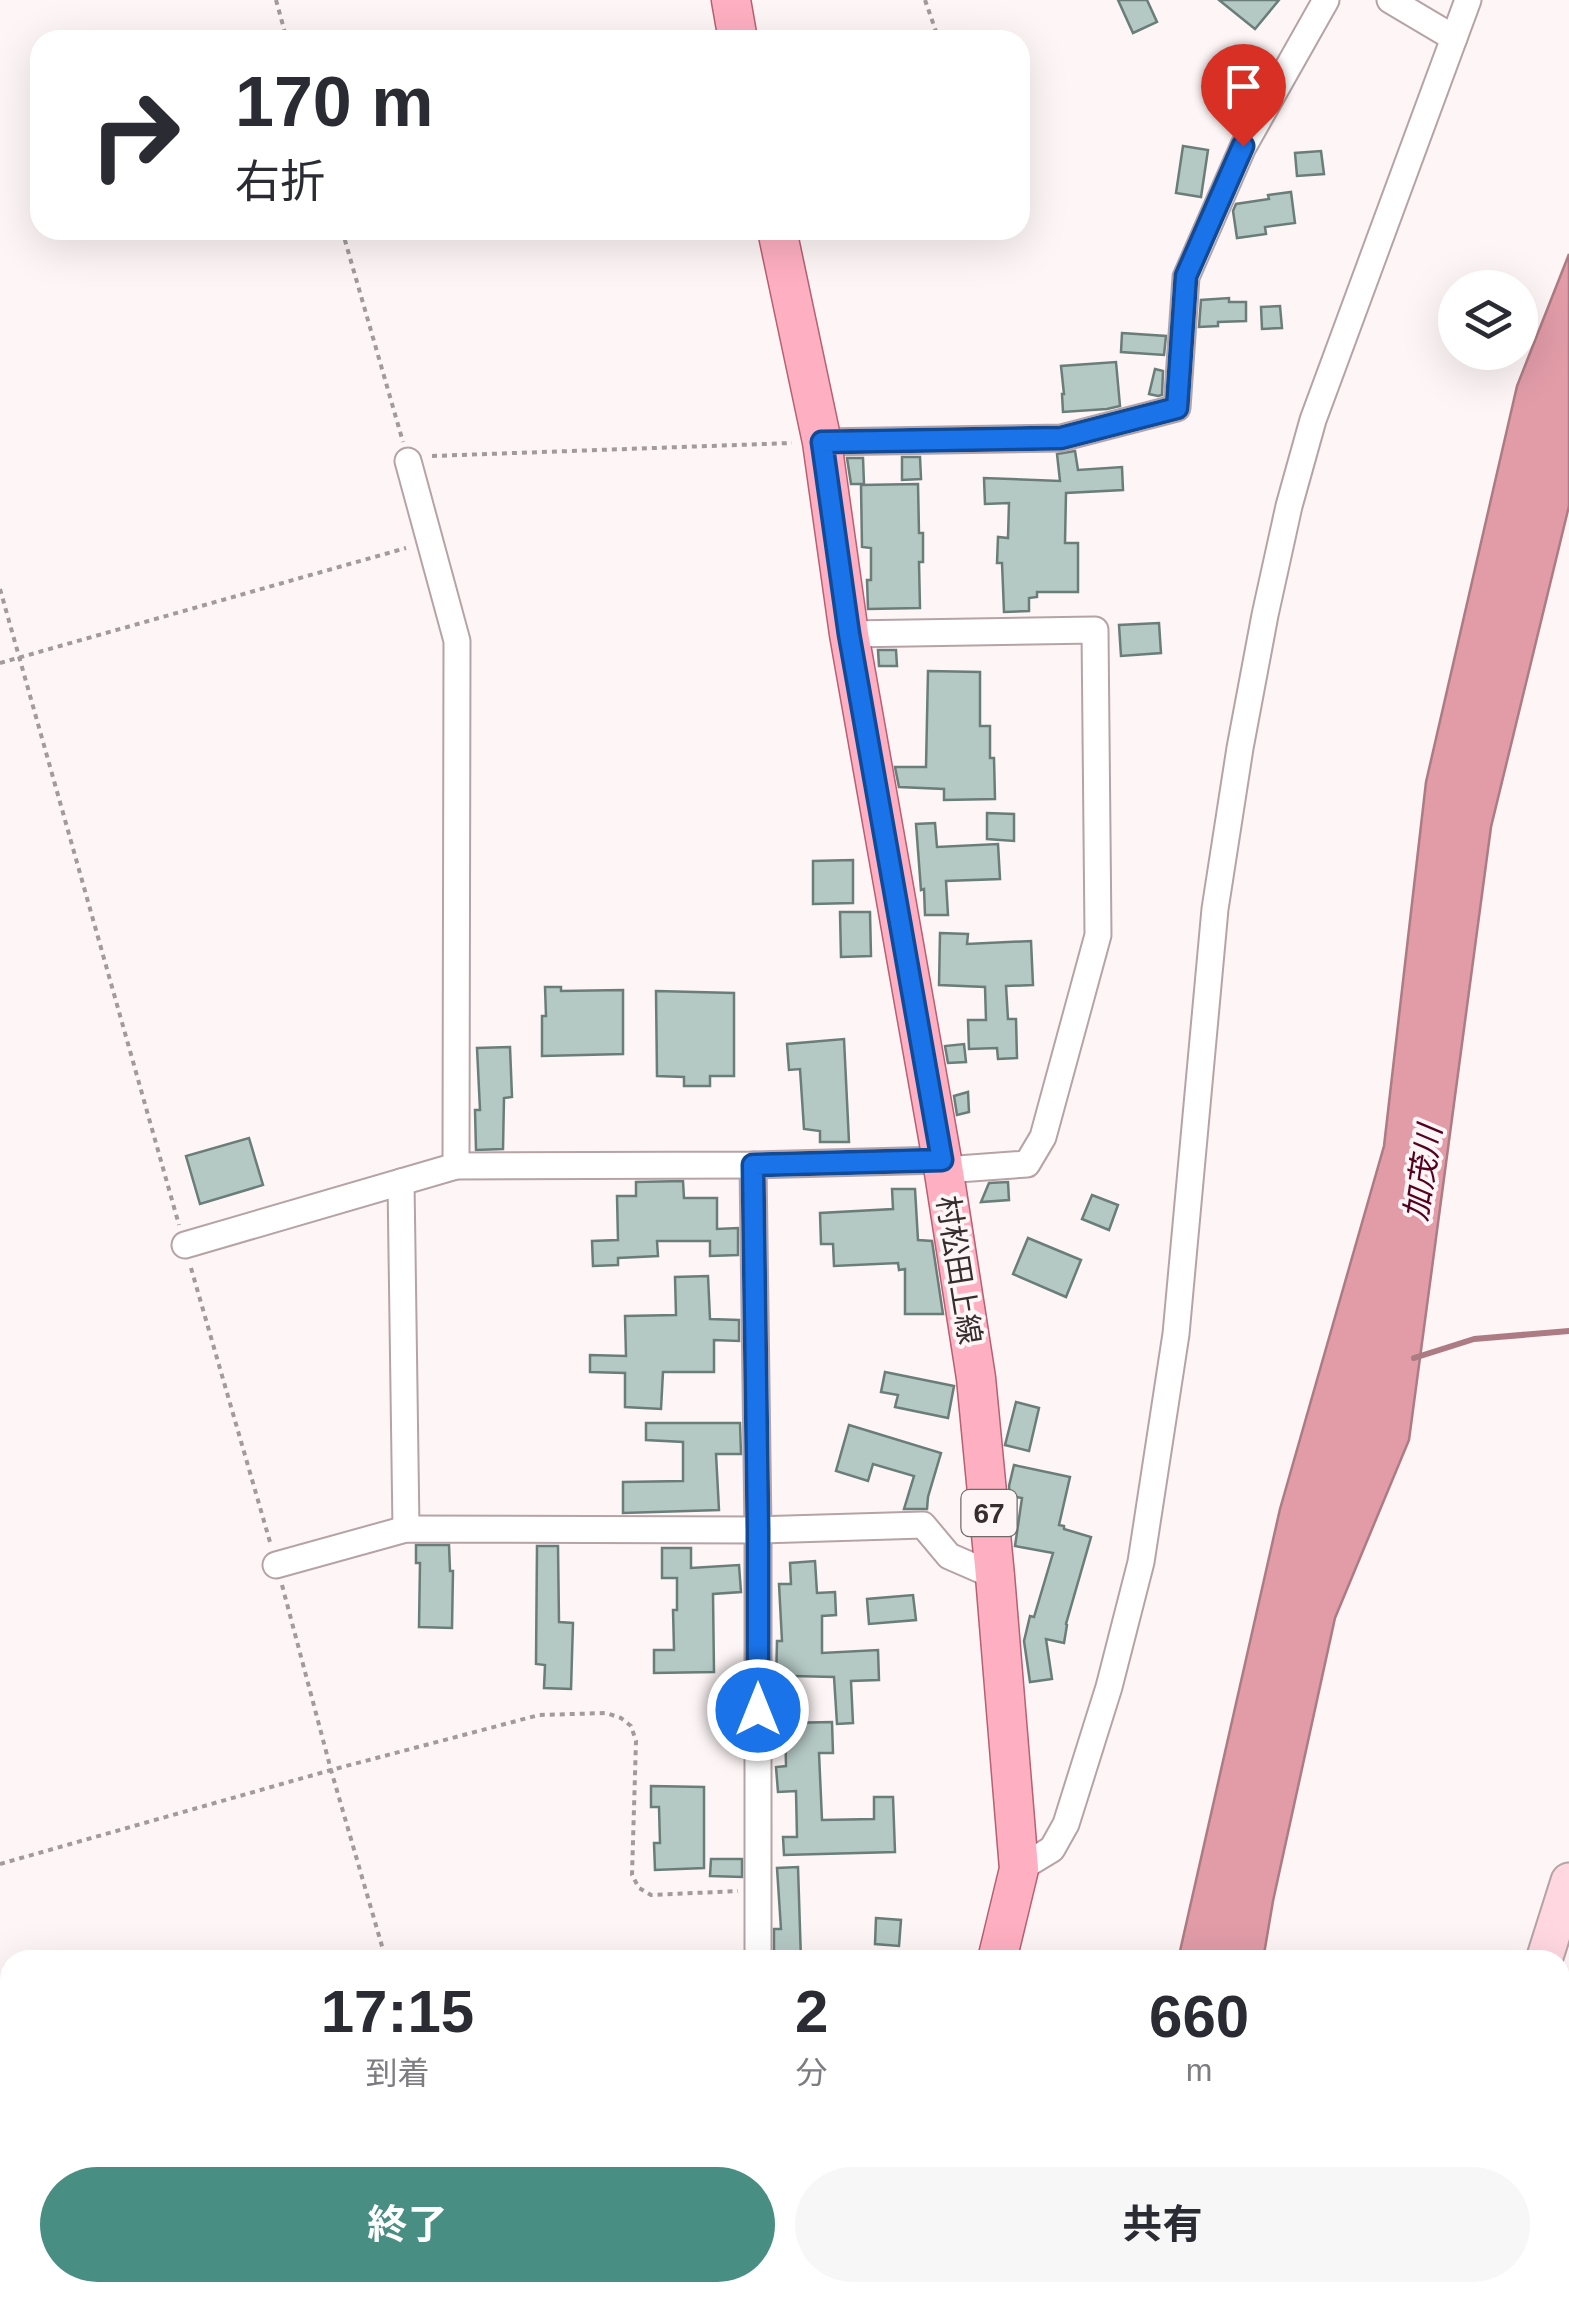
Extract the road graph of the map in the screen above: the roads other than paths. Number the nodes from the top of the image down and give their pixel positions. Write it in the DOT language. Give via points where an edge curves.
graph roads {
  1 [pos="730,0"];
  2 [pos="1326,0"];
  3 [pos="1390,0"];
  4 [pos="1468,0"];
  5 [pos="736,30"];
  6 [pos="1454,38"];
  7 [pos="779,240"];
  8 [pos="822,442"];
  9 [pos="408,461"];
  10 [pos="849,634"];
  11 [pos="943,1164"];
  12 [pos="753,1165"];
  13 [pos="456,1166"];
  14 [pos="401,1182"];
  15 [pos="185,1245"];
  16 [pos="406,1529"];
  17 [pos="758,1530"];
  18 [pos="276,1564"];
  19 [pos="995,1576"];
  20 [pos="1019,1869"];
  21 [pos="1569,1881"];
  22 [pos="758,1950"];
  23 [pos="999,1950"];
  24 [pos="1547,1950"];
  1 -- 5 [label="main road"];
  2 -- 8 [label="street" via="1243,146 1186,276 1177,408 1061,438"];
  3 -- 6 [label="street"];
  4 -- 6 [label="street"];
  6 -- 20 [label="street" via="1314,420 1289,506 1215,909 1176,1334 1142,1562 1066,1824 1052,1849"];
  7 -- 8 [label="main road, 村松田上線 / 67"];
  8 -- 10 [label="main road, 村松田上線 / 67"];
  9 -- 13 [label="street" via="456,641"];
  10 -- 11 [label="main road, 村松田上線 / 67"];
  10 -- 11 [label="street" via="1094,630 1098,936 1043,1137 1027,1164"];
  11 -- 12 [label="street"];
  11 -- 19 [label="main road, 村松田上線 / 67" via="976,1378"];
  12 -- 13 [label="street"];
  12 -- 17 [label="street"];
  13 -- 14 [label="street"];
  14 -- 15 [label="street"];
  14 -- 16 [label="street"];
  16 -- 17 [label="street"];
  16 -- 18 [label="street"];
  17 -- 19 [label="street" via="922,1525 949,1556"];
  17 -- 22 [label="street"];
  19 -- 20 [label="main road, 村松田上線 / 67"];
  20 -- 23 [label="main road, 村松田上線 / 67"];
  21 -- 24 [label="street"];
}
